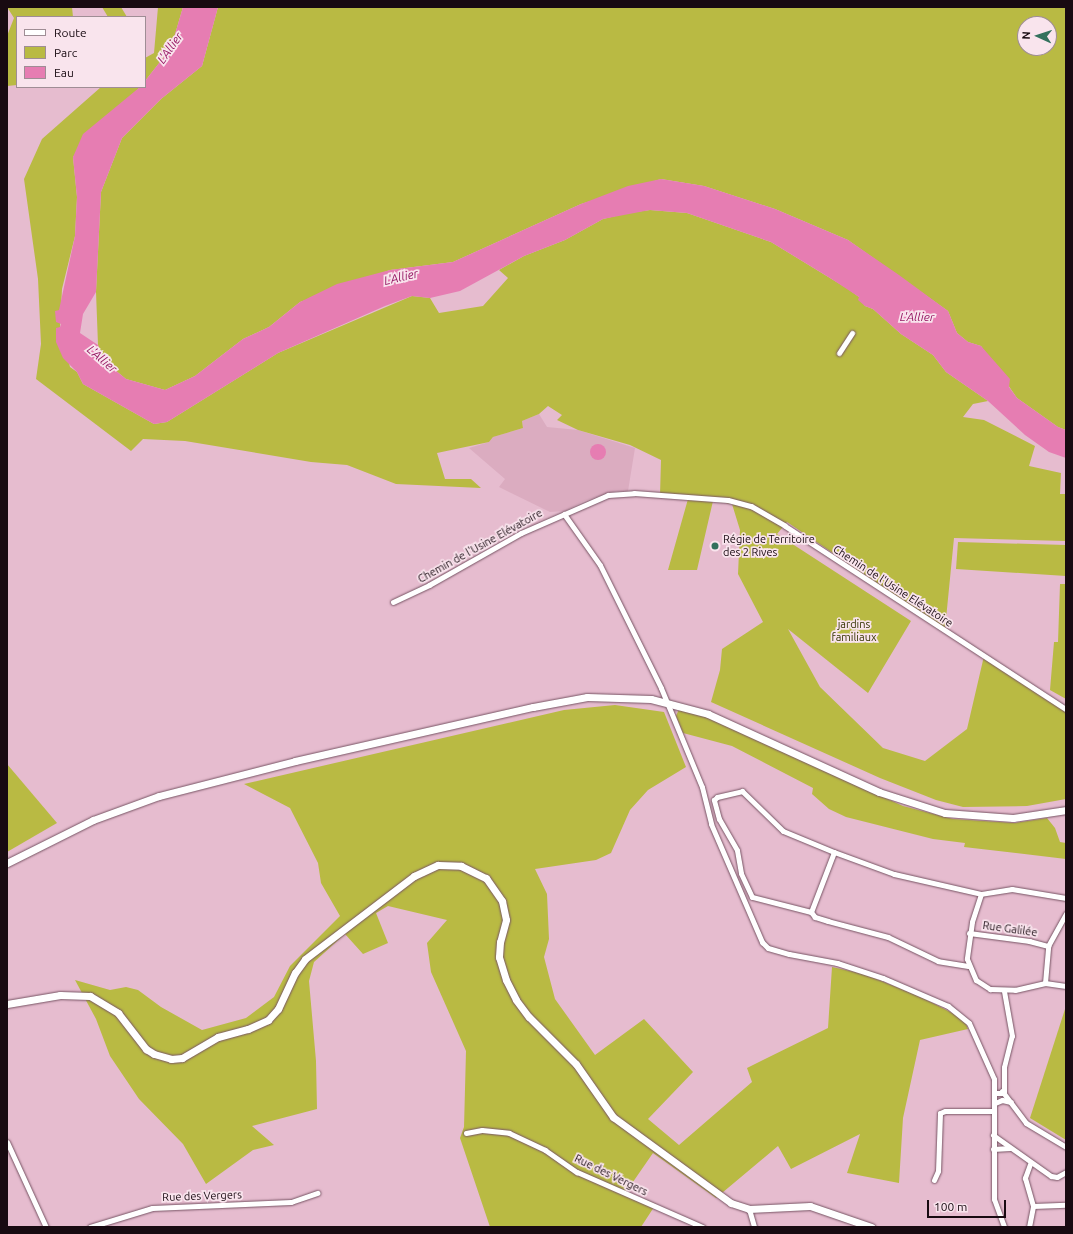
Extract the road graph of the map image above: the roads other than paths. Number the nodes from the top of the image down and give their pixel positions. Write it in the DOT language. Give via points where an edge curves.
graph roads {
  1 [pos="852,333"];
  2 [pos="839,353"];
  3 [pos="564,514"];
  4 [pos="393,602"];
  5 [pos="667,702"];
  6 [pos="1066,709"];
  7 [pos="1066,810"];
  8 [pos="834,852"];
  9 [pos="7,863"];
  10 [pos="981,894"];
  11 [pos="1066,898"];
  12 [pos="811,912"];
  13 [pos="1066,914"];
  14 [pos="969,933"];
  15 [pos="1048,946"];
  16 [pos="968,966"];
  17 [pos="1045,983"];
  18 [pos="1066,986"];
  19 [pos="1004,991"];
  20 [pos="7,1004"];
  21 [pos="995,1085"];
  22 [pos="995,1093"];
  23 [pos="1004,1093"];
  24 [pos="995,1103"];
  25 [pos="1012,1103"];
  26 [pos="994,1111"];
  27 [pos="466,1133"];
  28 [pos="993,1135"];
  29 [pos="7,1142"];
  30 [pos="1066,1147"];
  31 [pos="1010,1148"];
  32 [pos="993,1149"];
  33 [pos="1030,1164"];
  34 [pos="1066,1172"];
  35 [pos="934,1180"];
  36 [pos="317,1193"];
  37 [pos="1066,1205"];
  38 [pos="1032,1206"];
  39 [pos="749,1210"];
  40 [pos="46,1227"];
  41 [pos="90,1227"];
  42 [pos="702,1227"];
  43 [pos="754,1227"];
  44 [pos="872,1227"];
  45 [pos="1004,1227"];
  46 [pos="1029,1227"];
  1 -- 2 [label="street"];
  3 -- 4 [label="street, Chemin de l'Usine Elévatoire" via="521,533 429,585"];
  3 -- 5 [label="street" via="600,565"];
  3 -- 6 [label="street, Chemin de l'Usine Elévatoire" via="616,493 689,496 728,500 751,506"];
  5 -- 7 [label="street" via="733,724 873,789 925,809 991,818 1027,817"];
  5 -- 9 [label="street" via="628,697 587,697 303,760 159,796 93,820"];
  5 -- 21 [label="street" via="702,787 711,824 762,942 768,948 838,963 883,978 954,1009 974,1030"];
  8 -- 10 [label="street" via="894,874"];
  8 -- 12 [label="street"];
  8 -- 12 [label="street" via="783,831 742,791 714,800 719,819 737,850 741,873 752,898"];
  10 -- 11 [label="street" via="1012,889"];
  10 -- 14 [label="street"];
  12 -- 16 [label="street" via="815,917 828,922 888,937 938,962"];
  13 -- 15 [label="street"];
  14 -- 15 [label="street, Rue Galilée" via="1030,941"];
  14 -- 16 [label="street"];
  15 -- 17 [label="street"];
  16 -- 19 [label="street" via="983,986"];
  17 -- 18 [label="street"];
  17 -- 19 [label="street"];
  19 -- 23 [label="street" via="1013,1030 1004,1067"];
  20 -- 39 [label="street" via="52,996 90,996 118,1013 154,1054 171,1059 182,1058 218,1036 248,1029 268,1020 278,1009 295,973 305,959 414,876 438,865 461,866 486,878 502,901 506,920 498,949 500,963 512,992 529,1017 576,1064 613,1117 723,1198"];
  21 -- 22 [label="street"];
  21 -- 23 [label="street"];
  22 -- 23 [label="street"];
  22 -- 24 [label="street"];
  23 -- 25 [label="street"];
  24 -- 25 [label="street" via="1002,1100"];
  24 -- 26 [label="street"];
  25 -- 30 [label="street" via="1026,1123"];
  26 -- 28 [label="street"];
  26 -- 35 [label="street" via="940,1113 938,1171"];
  27 -- 42 [label="street, Rue des Vergers" via="482,1130 509,1133 545,1150 577,1172"];
  28 -- 31 [label="street"];
  28 -- 32 [label="street"];
  29 -- 40 [label="street"];
  31 -- 32 [label="street"];
  31 -- 33 [label="street"];
  32 -- 45 [label="street" via="994,1199"];
  33 -- 34 [label="street" via="1051,1176 1057,1177"];
  33 -- 38 [label="street" via="1025,1178"];
  36 -- 41 [label="street, Rue des Vergers" via="291,1202 152,1208"];
  37 -- 38 [label="street"];
  38 -- 46 [label="street"];
  39 -- 43 [label="street"];
  39 -- 44 [label="street" via="810,1206"];
}
